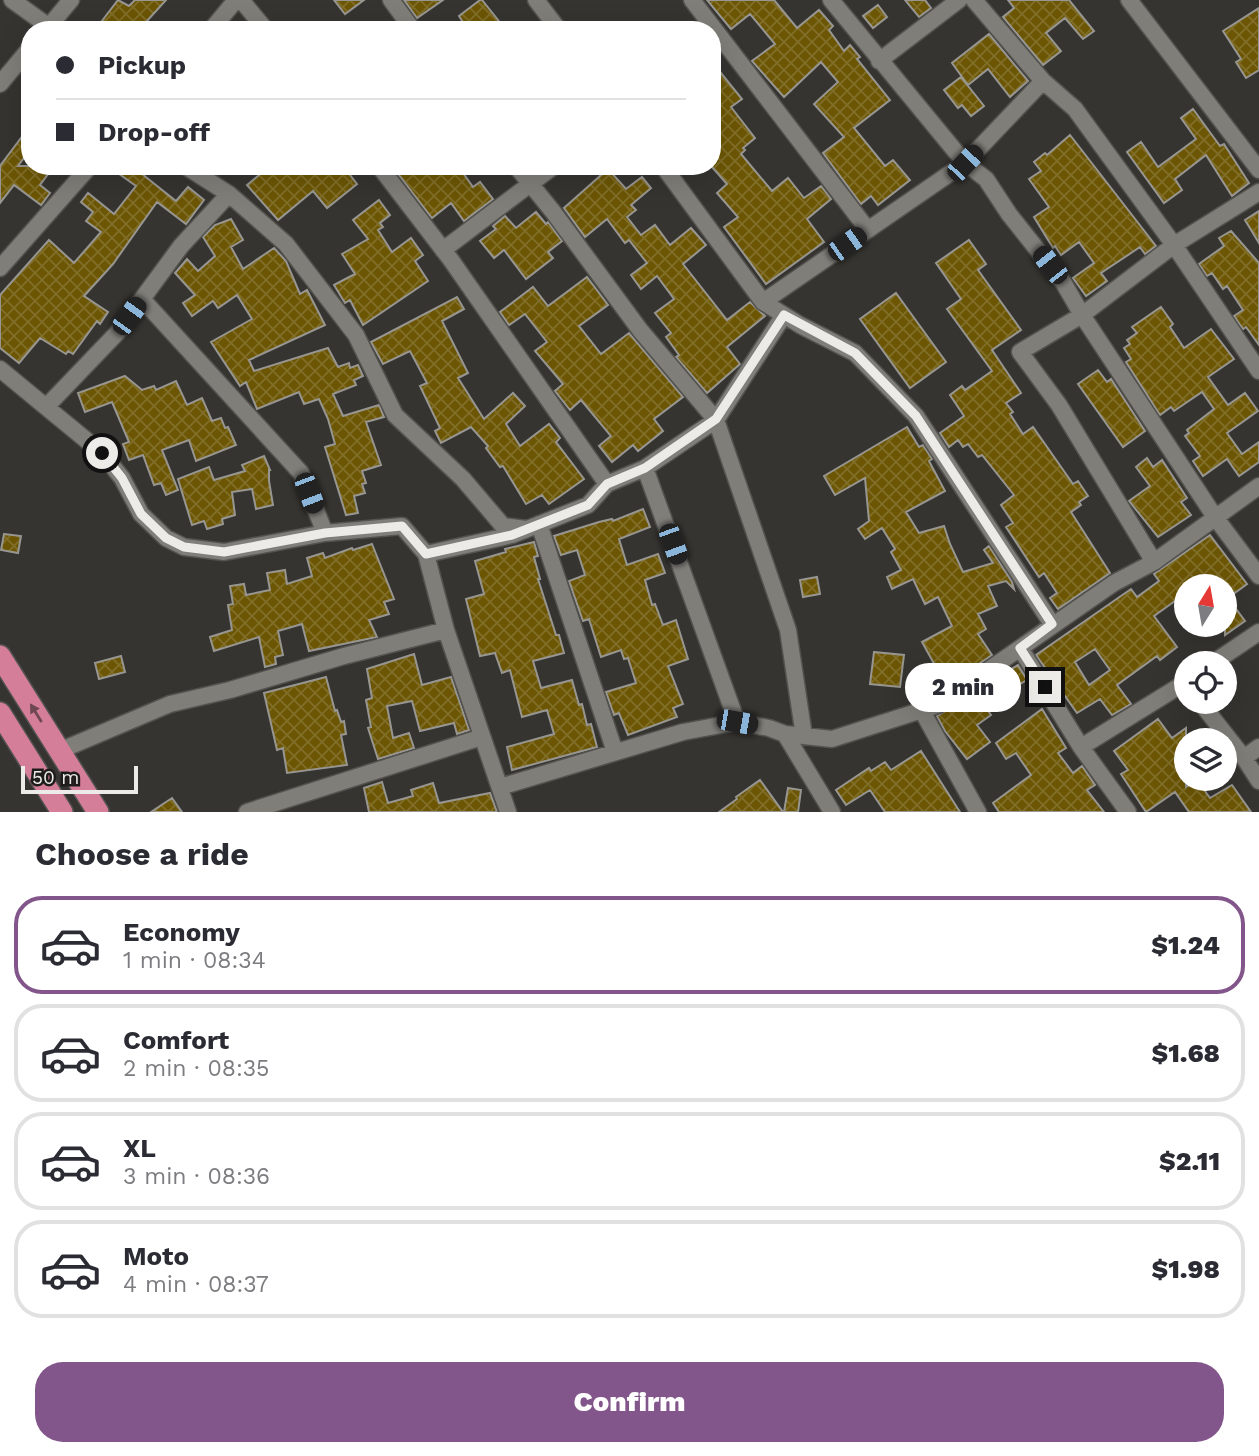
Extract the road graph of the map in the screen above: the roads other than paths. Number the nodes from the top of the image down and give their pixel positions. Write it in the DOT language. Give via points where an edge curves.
graph roads {
  1 [pos="12,0"];
  2 [pos="71,0"];
  3 [pos="239,0"];
  4 [pos="391,0"];
  5 [pos="536,0"];
  6 [pos="692,0"];
  7 [pos="831,0"];
  8 [pos="959,0"];
  9 [pos="974,0"];
  10 [pos="1129,0"];
  11 [pos="38,21"];
  12 [pos="53,21"];
  13 [pos="219,21"];
  14 [pos="258,21"];
  15 [pos="406,21"];
  16 [pos="552,21"];
  17 [pos="705,21"];
  18 [pos="721,46"];
  19 [pos="21,58"];
  20 [pos="879,61"];
  21 [pos="1043,81"];
  22 [pos="0,83"];
  23 [pos="965,163"];
  24 [pos="1259,170"];
  25 [pos="82,175"];
  26 [pos="199,175"];
  27 [pos="386,175"];
  28 [pos="523,175"];
  29 [pos="544,175"];
  30 [pos="670,175"];
  31 [pos="531,186"];
  32 [pos="1259,192"];
  33 [pos="229,194"];
  34 [pos="867,230"];
  35 [pos="1174,245"];
  36 [pos="443,250"];
  37 [pos="0,268"];
  38 [pos="142,299"];
  39 [pos="763,302"];
  40 [pos="784,315"];
  41 [pos="1082,315"];
  42 [pos="0,369"];
  43 [pos="1259,372"];
  44 [pos="46,407"];
  45 [pos="716,419"];
  46 [pos="645,468"];
  47 [pos="607,484"];
  48 [pos="1259,486"];
  49 [pos="1215,517"];
  50 [pos="533,527"];
  51 [pos="325,533"];
  52 [pos="426,554"];
  53 [pos="1154,562"];
  54 [pos="1259,576"];
  55 [pos="1052,624"];
  56 [pos="446,630"];
  57 [pos="1259,632"];
  58 [pos="1020,648"];
  59 [pos="1231,651"];
  60 [pos="0,656"];
  61 [pos="1174,690"];
  62 [pos="921,709"];
  63 [pos="0,713"];
  64 [pos="1209,714"];
  65 [pos="737,722"];
  66 [pos="785,734"];
  67 [pos="804,736"];
  68 [pos="482,737"];
  69 [pos="1081,747"];
  70 [pos="1259,747"];
  71 [pos="60,751"];
  72 [pos="615,752"];
  73 [pos="1244,758"];
  74 [pos="1259,781"];
  75 [pos="499,787"];
  76 [pos="62,812"];
  77 [pos="98,812"];
  78 [pos="247,812"];
  79 [pos="508,812"];
  80 [pos="832,812"];
  81 [pos="978,812"];
  82 [pos="1128,812"];
  1 -- 11 [label="street"];
  2 -- 12 [label="street"];
  3 -- 13 [label="street"];
  3 -- 14 [label="street"];
  4 -- 15 [label="street"];
  5 -- 16 [label="street"];
  6 -- 17 [label="street"];
  7 -- 20 [label="street"];
  8 -- 20 [label="street"];
  9 -- 21 [label="street"];
  10 -- 24 [label="street"];
  18 -- 34 [label="street"];
  19 -- 22 [label="street"];
  20 -- 23 [label="street"];
  21 -- 23 [label="street"];
  21 -- 35 [label="street" via="1075,109"];
  23 -- 34 [label="street"];
  23 -- 41 [label="street" via="986,179 1063,282"];
  25 -- 37 [label="street"];
  26 -- 33 [label="street"];
  27 -- 36 [label="street"];
  28 -- 31 [label="street"];
  29 -- 31 [label="street"];
  30 -- 39 [label="street"];
  31 -- 36 [label="street"];
  31 -- 45 [label="street" via="640,330"];
  32 -- 35 [label="street"];
  33 -- 38 [label="street" via="181,246"];
  33 -- 50 [label="street" via="286,244 356,335 396,415 463,478 503,526"];
  34 -- 39 [label="street"];
  35 -- 41 [label="street"];
  35 -- 43 [label="street"];
  36 -- 47 [label="street"];
  38 -- 44 [label="street" via="117,333"];
  38 -- 51 [label="street" via="301,472"];
  39 -- 40 [label="street"];
  40 -- 45 [label="street"];
  40 -- 55 [label="street" via="855,353 916,416"];
  41 -- 49 [label="street"];
  41 -- 53 [label="street" via="1020,352 1059,405"];
  42 -- 44 [label="street"];
  44 -- 51 [label="street" via="102,453 141,514 166,538 184,547 224,552"];
  45 -- 46 [label="street"];
  45 -- 67 [label="street" via="788,630"];
  46 -- 47 [label="street"];
  46 -- 65 [label="street"];
  47 -- 50 [label="street" via="588,505"];
  48 -- 49 [label="street"];
  49 -- 53 [label="street"];
  49 -- 54 [label="street"];
  50 -- 52 [label="street"];
  50 -- 72 [label="street"];
  51 -- 52 [label="street" via="402,526"];
  52 -- 56 [label="street"];
  53 -- 55 [label="street"];
  55 -- 58 [label="street"];
  56 -- 68 [label="street"];
  56 -- 71 [label="street" via="170,704"];
  57 -- 59 [label="street"];
  58 -- 62 [label="street" via="937,705"];
  58 -- 69 [label="street"];
  71 -- 60 [label="highway, one-way"];
  61 -- 69 [label="street"];
  62 -- 67 [label="street" via="832,739"];
  62 -- 81 [label="street"];
  63 -- 76 [label="highway"];
  64 -- 73 [label="street"];
  65 -- 66 [label="street"];
  65 -- 72 [label="street"];
  66 -- 67 [label="street"];
  66 -- 80 [label="street"];
  68 -- 75 [label="street"];
  68 -- 78 [label="street"];
  69 -- 82 [label="street"];
  70 -- 73 [label="street"];
  71 -- 77 [label="highway"];
  72 -- 75 [label="street"];
  73 -- 74 [label="street"];
  75 -- 79 [label="street"];
}
